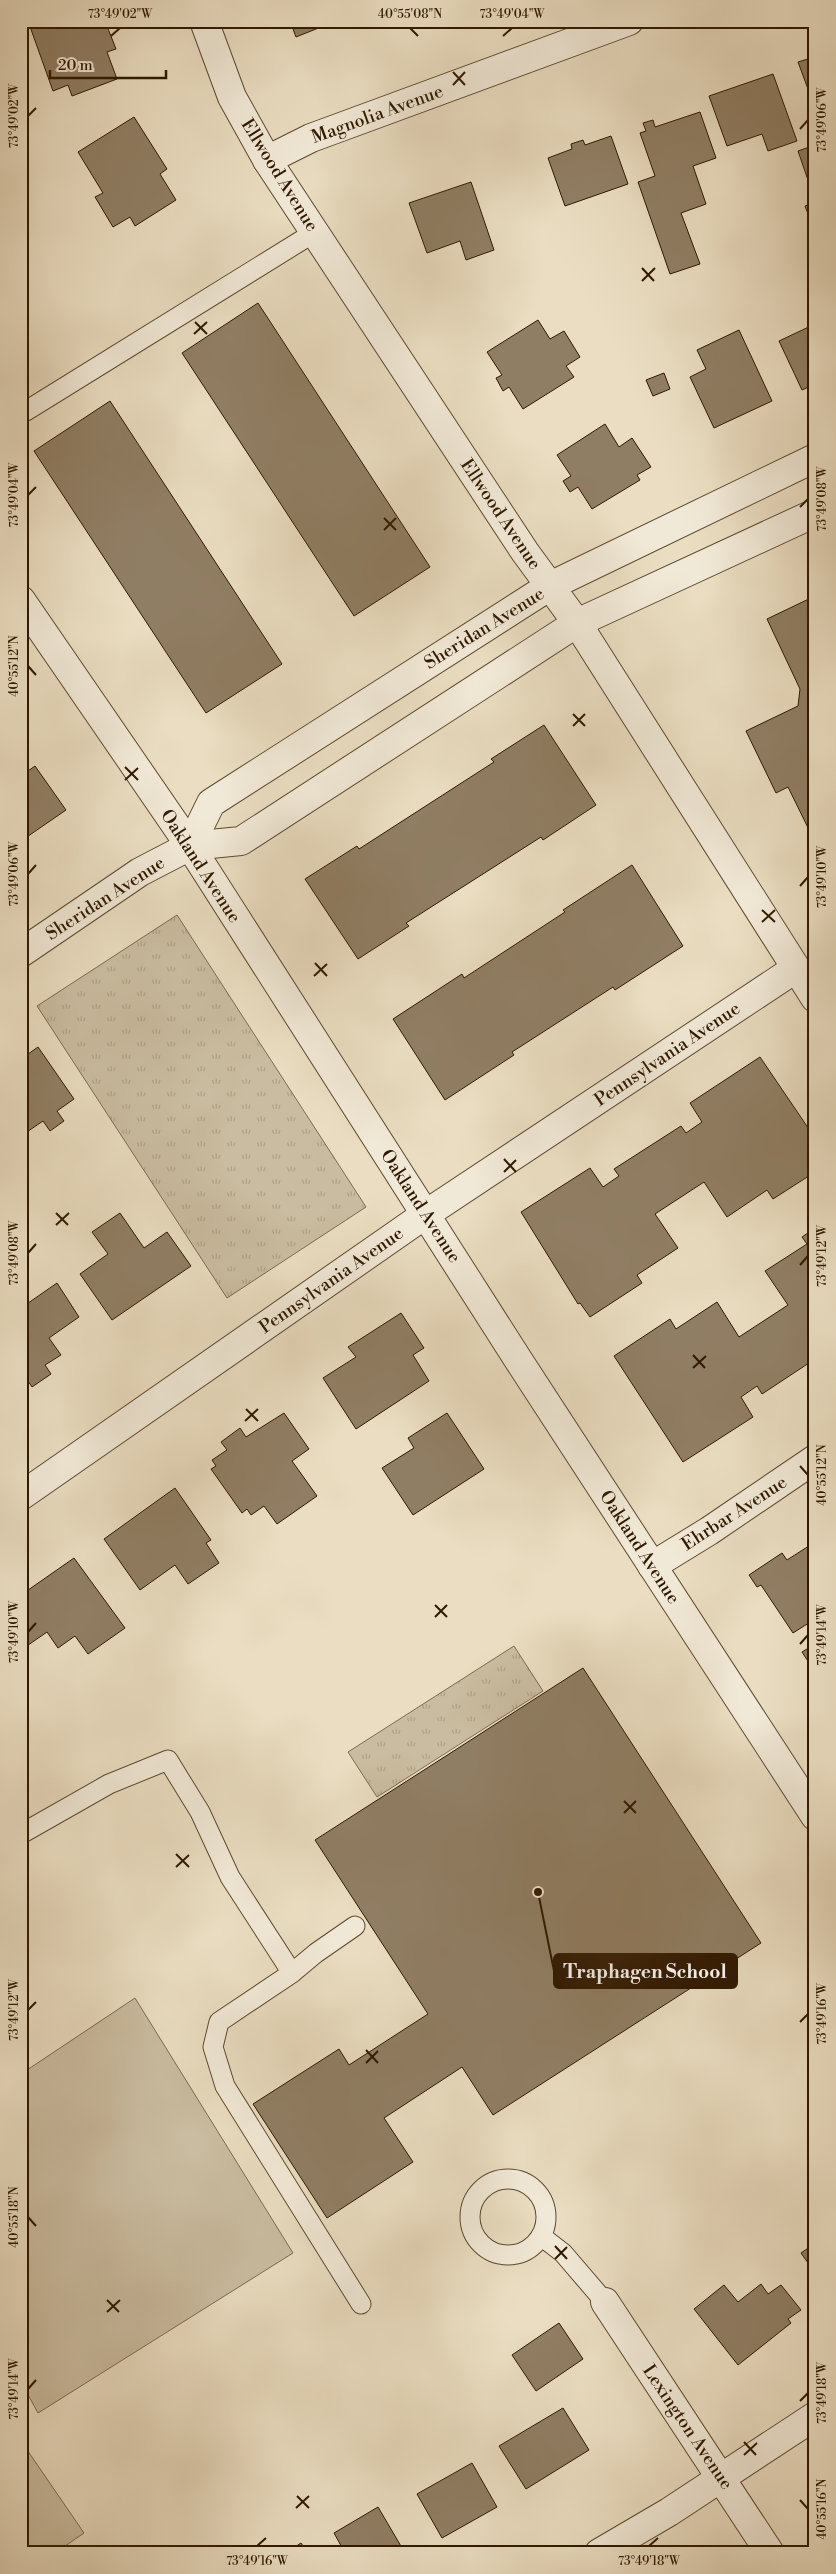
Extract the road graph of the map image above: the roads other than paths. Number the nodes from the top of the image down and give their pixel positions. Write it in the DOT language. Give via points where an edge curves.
graph roads {
  1 [pos="204,21"];
  2 [pos="629,21"];
  3 [pos="267,160"];
  4 [pos="315,232"];
  5 [pos="26,411"];
  6 [pos="815,458"];
  7 [pos="815,513"];
  8 [pos="550,586"];
  9 [pos="21,600"];
  10 [pos="577,623"];
  11 [pos="190,846"];
  12 [pos="21,953"];
  13 [pos="795,969"];
  14 [pos="815,998"];
  15 [pos="426,1214"];
  16 [pos="815,1459"];
  17 [pos="21,1496"];
  18 [pos="652,1566"];
  19 [pos="815,1816"];
  20 [pos="21,1834"];
  21 [pos="355,1926"];
  22 [pos="292,1973"];
  23 [pos="541,2236"];
  24 [pos="605,2302"];
  25 [pos="361,2304"];
  26 [pos="815,2416"];
  27 [pos="722,2478"];
  28 [pos="600,2553"];
  29 [pos="770,2553"];
  1 -- 3 [label="street, Ellwood Avenue" via="232,97"];
  2 -- 3 [label="street, Magnolia Avenue" via="311,138"];
  3 -- 4 [label="street, Ellwood Avenue"];
  4 -- 5 [label="lane"];
  4 -- 8 [label="street, Ellwood Avenue"];
  6 -- 8 [label="street, Sheridan Avenue"];
  7 -- 10 [label="street, Sheridan Avenue"];
  8 -- 10 [label="street, Ellwood Avenue"];
  8 -- 11 [label="street, Sheridan Avenue" via="211,802"];
  9 -- 11 [label="street, Oakland Avenue"];
  10 -- 11 [label="street, Sheridan Avenue" via="241,841"];
  10 -- 13 [label="street, Ellwood Avenue"];
  11 -- 12 [label="street, Sheridan Avenue" via="140,872"];
  11 -- 15 [label="street, Oakland Avenue"];
  13 -- 14 [label="street, Ellwood Avenue"];
  13 -- 15 [label="street, Pennsylvania Avenue"];
  15 -- 17 [label="street, Pennsylvania Avenue"];
  15 -- 18 [label="street, Oakland Avenue"];
  16 -- 18 [label="street, Ehrbar Avenue"];
  18 -- 19 [label="street, Oakland Avenue"];
  20 -- 22 [label="lane" via="110,1784 168,1760 200,1812 230,1877"];
  21 -- 22 [label="lane"];
  22 -- 25 [label="lane" via="219,2022 213,2048 226,2086"];
  23 -- 23 [label="lane" via="545,2224 543,2201 525,2183 513,2179 500,2180 478,2194 472,2206 472,2225 480,2242 489,2249 512,2254 523,2252"];
  23 -- 24 [label="lane" via="563,2253"];
  24 -- 27 [label="street, Lexington Avenue"];
  26 -- 27 [label="street"];
  27 -- 28 [label="street"];
  27 -- 29 [label="street, Lexington Avenue"];
}
